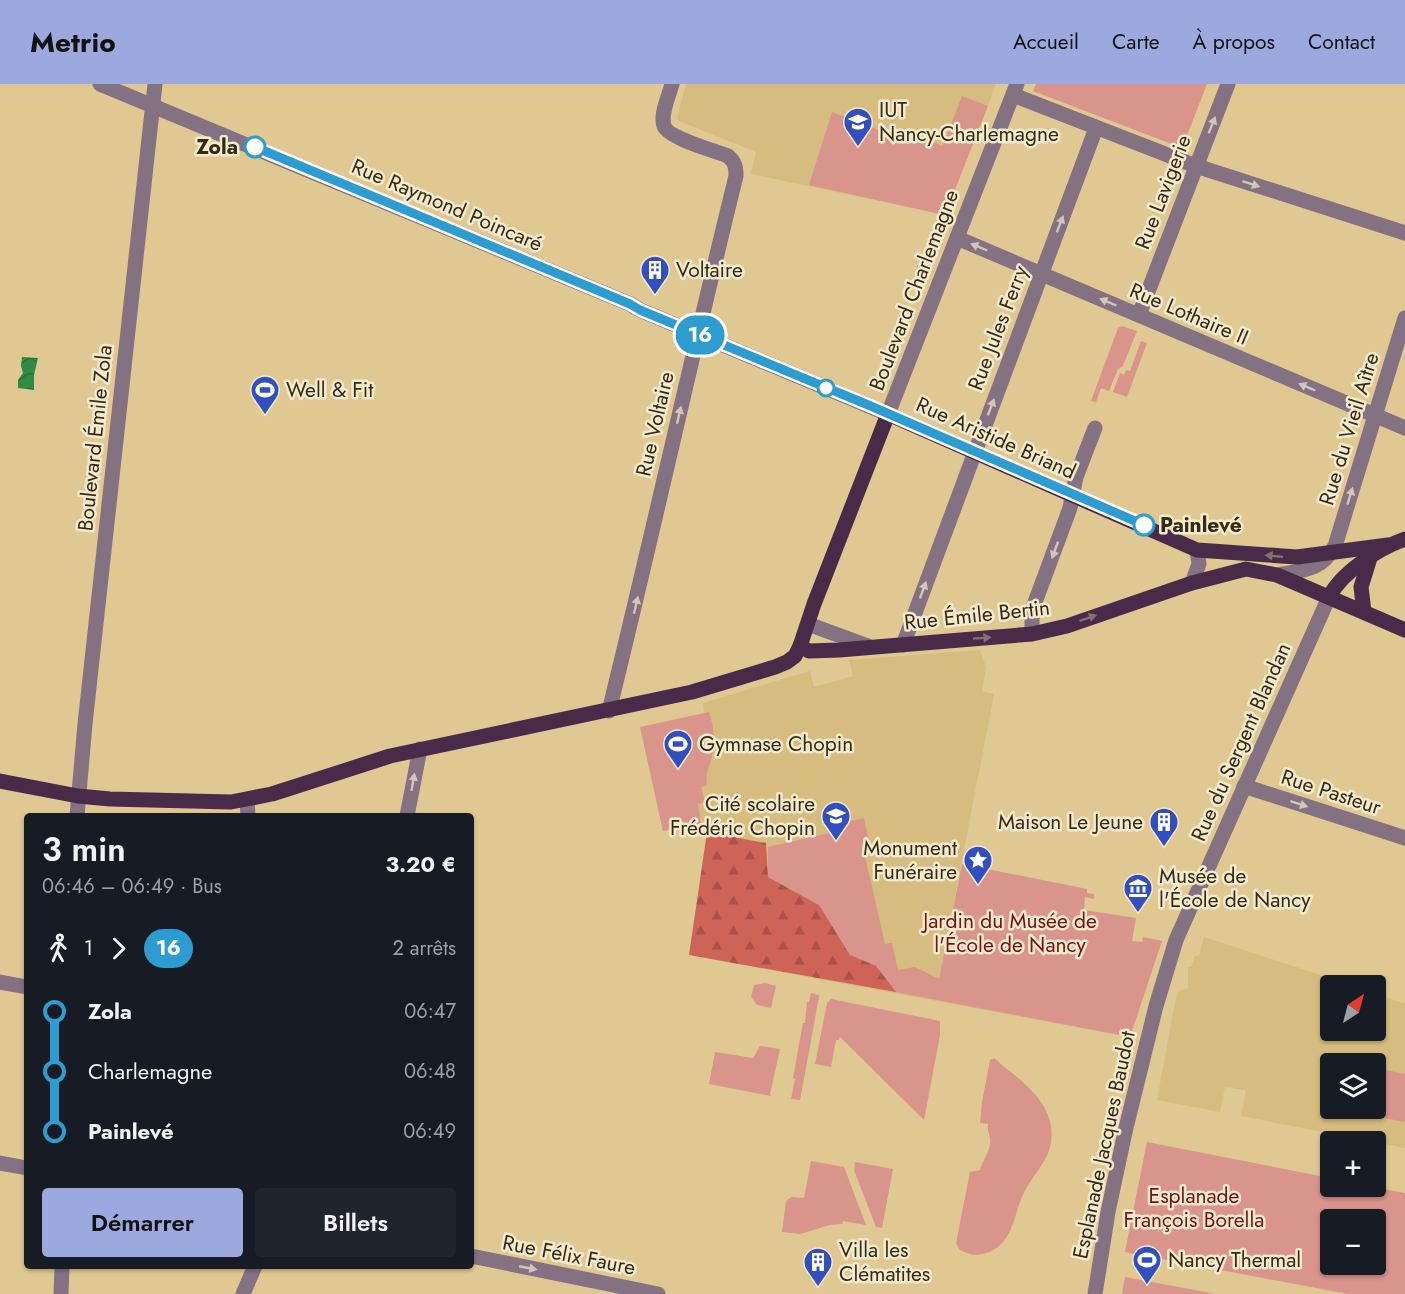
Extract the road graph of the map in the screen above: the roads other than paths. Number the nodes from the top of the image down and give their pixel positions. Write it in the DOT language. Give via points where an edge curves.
graph roads {
  1 [pos="100,84"];
  2 [pos="155,84"];
  3 [pos="672,84"];
  4 [pos="1228,84"];
  5 [pos="1015,89"];
  6 [pos="153,106"];
  7 [pos="1096,129"];
  8 [pos="1196,166"];
  9 [pos="1405,233"];
  10 [pos="957,237"];
  11 [pos="1042,273"];
  12 [pos="1139,315"];
  13 [pos="1405,318"];
  14 [pos="697,334"];
  15 [pos="777,367"];
  16 [pos="888,414"];
  17 [pos="1376,416"];
  18 [pos="1095,428"];
  19 [pos="1405,428"];
  20 [pos="974,452"];
  21 [pos="1072,495"];
  22 [pos="1405,539"];
  23 [pos="1388,545"];
  24 [pos="1197,550"];
  25 [pos="1331,552"];
  26 [pos="1370,558"];
  27 [pos="1277,575"];
  28 [pos="1192,583"];
  29 [pos="1329,597"];
  30 [pos="1364,612"];
  31 [pos="808,624"];
  32 [pos="1405,630"];
  33 [pos="1032,634"];
  34 [pos="903,645"];
  35 [pos="800,646"];
  36 [pos="868,646"];
  37 [pos="609,711"];
  38 [pos="420,749"];
  39 [pos="0,781"];
  40 [pos="1244,786"];
  41 [pos="78,796"];
  42 [pos="247,800"];
  43 [pos="77,813"];
  44 [pos="248,813"];
  45 [pos="408,813"];
  46 [pos="1405,838"];
  47 [pos="0,982"];
  48 [pos="24,986"];
  49 [pos="1156,1006"];
  50 [pos="0,1163"];
  51 [pos="24,1167"];
  52 [pos="474,1258"];
  53 [pos="62,1269"];
  54 [pos="254,1269"];
  55 [pos="61,1294"];
  56 [pos="243,1294"];
  57 [pos="658,1294"];
  58 [pos="1095,1294"];
  1 -- 6 [label="street, Rue Raymond Poincaré"];
  2 -- 6 [label="street, Boulevard Émile Zola"];
  3 -- 14 [label="street, Rue Voltaire" via="663,116 666,130 728,156 736,166"];
  8 -- 4 [label="street, Rue Lavigerie, one-way"];
  5 -- 7 [label="street"];
  5 -- 10 [label="street, Boulevard Charlemagne"];
  6 -- 14 [label="street, Rue Raymond Poincaré"];
  6 -- 41 [label="street, Boulevard Émile Zola"];
  7 -- 8 [label="street"];
  11 -- 7 [label="street, Rue Jules Ferry, one-way"];
  8 -- 9 [label="street, one-way"];
  8 -- 12 [label="street, Rue Lavigerie"];
  11 -- 10 [label="street, Rue Lothaire II, one-way"];
  10 -- 16 [label="street, Boulevard Charlemagne"];
  12 -- 11 [label="street, Rue Lothaire II, one-way"];
  20 -- 11 [label="street, Rue Jules Ferry, one-way"];
  17 -- 12 [label="street, Rue Lothaire II, one-way"];
  13 -- 17 [label="street, Rue du Vieil Aître"];
  14 -- 15 [label="street, Rue Raymond Poincaré"];
  37 -- 14 [label="street, Rue Voltaire, one-way"];
  15 -- 16 [label="street, Rue Aristide Briand"];
  16 -- 20 [label="main road, Rue Aristide Briand"];
  16 -- 31 [label="main road, Boulevard Charlemagne"];
  17 -- 19 [label="street, Rue Lothaire II"];
  25 -- 17 [label="street, Rue du Vieil Aître, one-way"];
  18 -- 21 [label="street"];
  20 -- 21 [label="main road, Rue Aristide Briand"];
  34 -- 20 [label="street, Rue Jules Ferry, one-way"];
  21 -- 24 [label="main road, Rue Aristide Briand"];
  21 -- 33 [label="street, one-way" via="1034,605"];
  22 -- 23 [label="main road"];
  23 -- 25 [label="main road, Rue Aristide Briand"];
  23 -- 26 [label="main road"];
  25 -- 24 [label="main road, Rue Aristide Briand, one-way" via="1297,557"];
  24 -- 28 [label="street" via="1199,564"];
  25 -- 27 [label="street" via="1316,567"];
  26 -- 29 [label="main road" via="1343,578"];
  26 -- 30 [label="main road" via="1361,587"];
  27 -- 28 [label="main road, Rue Émile Bertin" via="1239,570"];
  27 -- 29 [label="main road"];
  33 -- 28 [label="main road, Rue Émile Bertin, one-way" via="1067,626"];
  29 -- 30 [label="main road"];
  29 -- 40 [label="street, Rue du Sergent Blandan"];
  30 -- 32 [label="main road"];
  31 -- 35 [label="main road, Boulevard Charlemagne"];
  31 -- 36 [label="street, Rue Émile Bertin"];
  34 -- 33 [label="main road, Rue Émile Bertin, one-way"];
  34 -- 36 [label="main road, Rue Émile Bertin"];
  35 -- 36 [label="main road, Rue Émile Bertin" via="809,651"];
  35 -- 37 [label="main road" via="787,662 692,692"];
  37 -- 38 [label="main road"];
  38 -- 42 [label="main road"];
  45 -- 38 [label="street, one-way"];
  39 -- 41 [label="main road"];
  40 -- 46 [label="street, Rue Pasteur, one-way"];
  40 -- 49 [label="street, Rue du Sergent Blandan" via="1178,934"];
  41 -- 42 [label="main road"];
  41 -- 43 [label="street, Boulevard Émile Zola"];
  42 -- 44 [label="street"];
  47 -- 48 [label="street"];
  49 -- 58 [label="street, Esplanade Jacques Baudot" via="1122,1142"];
  50 -- 51 [label="street"];
  52 -- 57 [label="street, Rue Félix Faure, one-way"];
  53 -- 55 [label="street"];
  54 -- 56 [label="street"];
}
